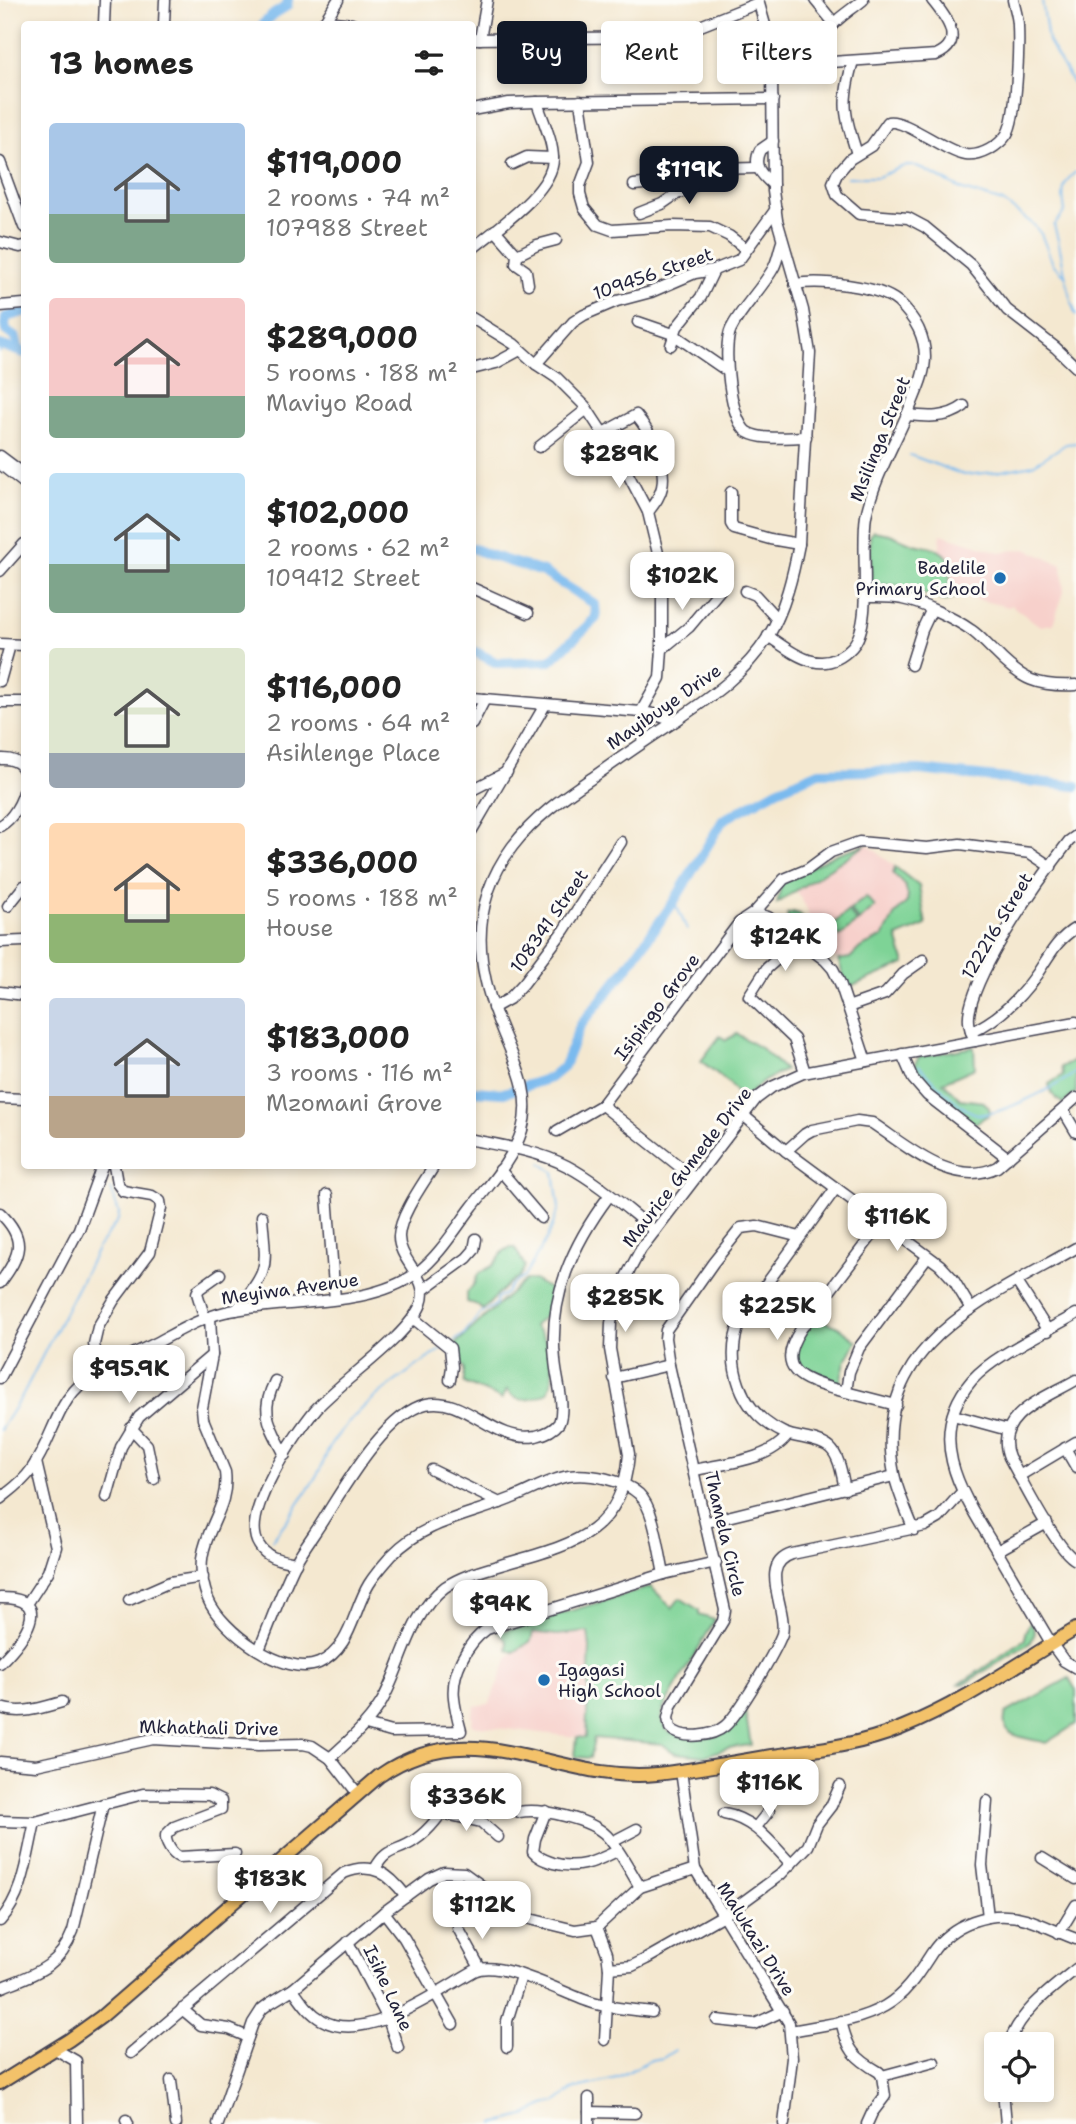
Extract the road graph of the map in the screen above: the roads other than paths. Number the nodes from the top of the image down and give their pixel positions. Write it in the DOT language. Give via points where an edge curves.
graph roads {
  1 [pos="105,0"];
  2 [pos="166,0"];
  3 [pos="338,0"];
  4 [pos="487,0"];
  5 [pos="815,0"];
  6 [pos="863,0"];
  7 [pos="932,0"];
  8 [pos="1013,0"];
  9 [pos="758,1"];
  10 [pos="104,21"];
  11 [pos="164,21"];
  12 [pos="325,21"];
  13 [pos="764,21"];
  14 [pos="832,21"];
  15 [pos="837,21"];
  16 [pos="476,39"];
  17 [pos="853,61"];
  18 [pos="837,62"];
  19 [pos="773,84"];
  20 [pos="773,99"];
  21 [pos="580,101"];
  22 [pos="537,102"];
  23 [pos="476,109"];
  24 [pos="773,141"];
  25 [pos="857,154"];
  26 [pos="553,158"];
  27 [pos="0,162"];
  28 [pos="512,164"];
  29 [pos="757,168"];
  30 [pos="706,171"];
  31 [pos="634,185"];
  32 [pos="774,185"];
  33 [pos="776,209"];
  34 [pos="639,213"];
  35 [pos="21,219"];
  36 [pos="495,230"];
  37 [pos="556,240"];
  38 [pos="782,241"];
  39 [pos="0,242"];
  40 [pos="476,245"];
  41 [pos="21,247"];
  42 [pos="746,249"];
  43 [pos="517,255"];
  44 [pos="714,270"];
  45 [pos="528,284"];
  46 [pos="795,284"];
  47 [pos="21,304"];
  48 [pos="0,306"];
  49 [pos="476,321"];
  50 [pos="638,322"];
  51 [pos="672,340"];
  52 [pos="520,350"];
  53 [pos="536,364"];
  54 [pos="1076,367"];
  55 [pos="476,368"];
  56 [pos="727,371"];
  57 [pos="964,406"];
  58 [pos="587,410"];
  59 [pos="907,415"];
  60 [pos="603,433"];
  61 [pos="806,437"];
  62 [pos="539,447"];
  63 [pos="0,456"];
  64 [pos="0,464"];
  65 [pos="21,472"];
  66 [pos="21,481"];
  67 [pos="730,492"];
  68 [pos="648,512"];
  69 [pos="799,544"];
  70 [pos="21,547"];
  71 [pos="0,571"];
  72 [pos="476,590"];
  73 [pos="720,590"];
  74 [pos="746,591"];
  75 [pos="864,597"];
  76 [pos="932,611"];
  77 [pos="528,613"];
  78 [pos="777,619"];
  79 [pos="768,636"];
  80 [pos="5,645"];
  81 [pos="662,649"];
  82 [pos="911,665"];
  83 [pos="0,681"];
  84 [pos="1076,685"];
  85 [pos="476,698"];
  86 [pos="485,699"];
  87 [pos="0,702"];
  88 [pos="21,702"];
  89 [pos="545,705"];
  90 [pos="641,712"];
  91 [pos="476,716"];
  92 [pos="674,722"];
  93 [pos="0,759"];
  94 [pos="21,764"];
  95 [pos="507,772"];
  96 [pos="476,788"];
  97 [pos="21,804"];
  98 [pos="476,823"];
  99 [pos="0,826"];
  100 [pos="1076,836"];
  101 [pos="621,842"];
  102 [pos="1051,867"];
  103 [pos="21,890"];
  104 [pos="8,906"];
  105 [pos="754,913"];
  106 [pos="1076,928"];
  107 [pos="476,932"];
  108 [pos="799,940"];
  109 [pos="21,941"];
  110 [pos="0,942"];
  111 [pos="922,960"];
  112 [pos="0,992"];
  113 [pos="21,995"];
  114 [pos="848,1007"];
  115 [pos="493,1008"];
  116 [pos="1076,1022"];
  117 [pos="973,1036"];
  118 [pos="902,1054"];
  119 [pos="866,1061"];
  120 [pos="806,1072"];
  121 [pos="0,1098"];
  122 [pos="1076,1098"];
  123 [pos="21,1099"];
  124 [pos="602,1105"];
  125 [pos="1063,1110"];
  126 [pos="743,1115"];
  127 [pos="557,1131"];
  128 [pos="1076,1132"];
  129 [pos="476,1141"];
  130 [pos="514,1149"];
  131 [pos="786,1151"];
  132 [pos="1009,1158"];
  133 [pos="101,1169"];
  134 [pos="115,1169"];
  135 [pos="432,1169"];
  136 [pos="500,1170"];
  137 [pos="694,1178"];
  138 [pos="836,1188"];
  139 [pos="327,1195"];
  140 [pos="610,1196"];
  141 [pos="0,1213"];
  142 [pos="262,1216"];
  143 [pos="541,1218"];
  144 [pos="882,1223"];
  145 [pos="655,1231"];
  146 [pos="800,1237"];
  147 [pos="476,1239"];
  148 [pos="1076,1248"];
  149 [pos="927,1257"];
  150 [pos="220,1274"];
  151 [pos="416,1274"];
  152 [pos="2,1276"];
  153 [pos="1017,1282"];
  154 [pos="423,1290"];
  155 [pos="335,1298"];
  156 [pos="971,1309"];
  157 [pos="236,1310"];
  158 [pos="1076,1314"];
  159 [pos="208,1318"];
  160 [pos="412,1318"];
  161 [pos="1048,1331"];
  162 [pos="212,1355"];
  163 [pos="669,1365"];
  164 [pos="99,1371"];
  165 [pos="0,1378"];
  166 [pos="614,1378"];
  167 [pos="450,1380"];
  168 [pos="1076,1380"];
  169 [pos="275,1381"];
  170 [pos="846,1392"];
  171 [pos="896,1405"];
  172 [pos="953,1415"];
  173 [pos="131,1428"];
  174 [pos="1008,1430"];
  175 [pos="788,1435"];
  176 [pos="1076,1442"];
  177 [pos="1065,1448"];
  178 [pos="285,1455"];
  179 [pos="36,1462"];
  180 [pos="1076,1467"];
  181 [pos="432,1470"];
  182 [pos="695,1470"];
  183 [pos="894,1476"];
  184 [pos="1019,1476"];
  185 [pos="154,1479"];
  186 [pos="624,1485"];
  187 [pos="845,1489"];
  188 [pos="962,1492"];
  189 [pos="107,1497"];
  190 [pos="0,1499"];
  191 [pos="500,1503"];
  192 [pos="707,1522"];
  193 [pos="1047,1523"];
  194 [pos="914,1530"];
  195 [pos="997,1551"];
  196 [pos="1076,1560"];
  197 [pos="716,1562"];
  198 [pos="296,1563"];
  199 [pos="664,1574"];
  200 [pos="203,1577"];
  201 [pos="0,1598"];
  202 [pos="129,1600"];
  203 [pos="27,1604"];
  204 [pos="488,1606"];
  205 [pos="494,1626"];
  206 [pos="1076,1629"];
  207 [pos="1051,1643"];
  208 [pos="258,1650"];
  209 [pos="0,1663"];
  210 [pos="1076,1668"];
  211 [pos="62,1702"];
  212 [pos="0,1708"];
  213 [pos="366,1725"];
  214 [pos="330,1758"];
  215 [pos="0,1762"];
  216 [pos="681,1771"];
  217 [pos="840,1786"];
  218 [pos="358,1794"];
  219 [pos="451,1798"];
  220 [pos="986,1801"];
  221 [pos="103,1804"];
  222 [pos="547,1811"];
  223 [pos="769,1811"];
  224 [pos="519,1812"];
  225 [pos="442,1813"];
  226 [pos="724,1814"];
  227 [pos="0,1821"];
  228 [pos="35,1822"];
  229 [pos="756,1827"];
  230 [pos="637,1829"];
  231 [pos="498,1837"];
  232 [pos="615,1847"];
  233 [pos="235,1854"];
  234 [pos="1042,1858"];
  235 [pos="791,1864"];
  236 [pos="375,1868"];
  237 [pos="695,1869"];
  238 [pos="1076,1879"];
  239 [pos="640,1887"];
  240 [pos="406,1896"];
  241 [pos="1076,1905"];
  242 [pos="384,1912"];
  243 [pos="722,1916"];
  244 [pos="988,1917"];
  245 [pos="0,1921"];
  246 [pos="597,1927"];
  247 [pos="458,1928"];
  248 [pos="1059,1933"];
  249 [pos="1076,1939"];
  250 [pos="348,1942"];
  251 [pos="480,1968"];
  252 [pos="609,1968"];
  253 [pos="1075,1969"];
  254 [pos="521,1976"];
  255 [pos="0,1988"];
  256 [pos="293,1989"];
  257 [pos="435,1992"];
  258 [pos="607,2007"];
  259 [pos="182,2009"];
  260 [pos="652,2011"];
  261 [pos="783,2011"];
  262 [pos="388,2019"];
  263 [pos="717,2020"];
  264 [pos="841,2021"];
  265 [pos="453,2024"];
  266 [pos="791,2031"];
  267 [pos="1013,2032"];
  268 [pos="248,2036"];
  269 [pos="605,2040"];
  270 [pos="507,2047"];
  271 [pos="398,2048"];
  272 [pos="54,2049"];
  273 [pos="131,2053"];
  274 [pos="934,2062"];
  275 [pos="882,2076"];
  276 [pos="171,2080"];
  277 [pos="0,2083"];
  278 [pos="589,2098"];
  279 [pos="1004,2102"];
  280 [pos="589,2112"];
  281 [pos="635,2113"];
  282 [pos="77,2124"];
  283 [pos="176,2124"];
  284 [pos="218,2124"];
  285 [pos="589,2124"];
  286 [pos="785,2124"];
  287 [pos="867,2124"];
  288 [pos="1006,2124"];
  1 -- 10 [label="street"];
  2 -- 11 [label="street"];
  3 -- 12 [label="street"];
  4 -- 16 [label="street"];
  5 -- 14 [label="street"];
  6 -- 15 [label="street"];
  7 -- 17 [label="street" via="951,27 945,50 936,55"];
  8 -- 25 [label="street" via="1018,54 1007,135 984,153 965,155 890,121 871,146"];
  9 -- 13 [label="street, Mayibuye Drive"];
  9 -- 16 [label="street" via="666,37"];
  17 -- 18 [label="street"];
  17 -- 25 [label="street" via="844,103"];
  19 -- 20 [label="street, Mayibuye Drive"];
  20 -- 21 [label="street"];
  20 -- 24 [label="street, Mayibuye Drive"];
  21 -- 22 [label="street"];
  21 -- 42 [label="street" via="589,162 580,194 594,222 612,230 710,227"];
  22 -- 23 [label="street"];
  22 -- 26 [label="street"];
  24 -- 29 [label="street" via="760,150"];
  24 -- 32 [label="street, Mayibuye Drive"];
  25 -- 54 [label="street" via="834,180 834,190 844,203 864,216 902,217 925,227 971,265 1007,310"];
  26 -- 28 [label="street" via="527,157"];
  26 -- 36 [label="street" via="544,186"];
  27 -- 35 [label="street"];
  29 -- 30 [label="street"];
  29 -- 32 [label="street"];
  30 -- 31 [label="street" via="680,180"];
  30 -- 34 [label="street" via="694,186"];
  32 -- 33 [label="street, Mayibuye Drive"];
  33 -- 38 [label="street, Mayibuye Drive"];
  33 -- 42 [label="street, 109456 Street"];
  36 -- 40 [label="street"];
  36 -- 43 [label="street"];
  37 -- 43 [label="street"];
  38 -- 46 [label="street, Mayibuye Drive"];
  38 -- 56 [label="street" via="775,266 730,331"];
  39 -- 41 [label="street"];
  42 -- 44 [label="street, 109456 Street" via="739,260"];
  43 -- 45 [label="street" via="516,264 526,271"];
  44 -- 51 [label="street"];
  44 -- 53 [label="street, 109456 Street" via="584,315"];
  46 -- 59 [label="street, Msilinga Street" via="868,289 894,299 908,312 922,336 925,359"];
  46 -- 61 [label="street, Mayibuye Drive" via="810,353"];
  47 -- 48 [label="street"];
  49 -- 52 [label="street"];
  50 -- 51 [label="street"];
  51 -- 56 [label="street"];
  52 -- 53 [label="street"];
  52 -- 55 [label="street"];
  53 -- 58 [label="street" via="557,378"];
  56 -- 61 [label="street" via="737,415 748,432"];
  57 -- 59 [label="street" via="937,416"];
  58 -- 60 [label="street"];
  58 -- 62 [label="street"];
  59 -- 75 [label="street, Msilinga Street" via="867,514"];
  60 -- 68 [label="street"];
  60 -- 68 [label="street" via="636,415 651,434 663,484"];
  61 -- 69 [label="street, Mayibuye Drive"];
  63 -- 65 [label="street"];
  64 -- 66 [label="street"];
  67 -- 69 [label="street" via="734,529"];
  68 -- 81 [label="street" via="662,569"];
  69 -- 78 [label="street, Mayibuye Drive"];
  70 -- 71 [label="street"];
  72 -- 77 [label="street"];
  73 -- 81 [label="street"];
  74 -- 78 [label="street"];
  75 -- 76 [label="street" via="902,599"];
  75 -- 79 [label="street, Msilinga Street" via="857,640 831,661 808,661"];
  76 -- 82 [label="street"];
  76 -- 84 [label="street" via="973,631 1030,681"];
  78 -- 79 [label="street, Mayibuye Drive"];
  79 -- 92 [label="street, Mayibuye Drive" via="736,676"];
  80 -- 83 [label="street" via="7,662"];
  81 -- 90 [label="street" via="660,678"];
  85 -- 86 [label="street"];
  86 -- 89 [label="street"];
  86 -- 91 [label="street"];
  87 -- 88 [label="street"];
  89 -- 90 [label="street"];
  89 -- 95 [label="street"];
  90 -- 92 [label="street"];
  92 -- 107 [label="street, Mayibuye Drive" via="568,794 523,834 492,883"];
  93 -- 94 [label="street"];
  95 -- 96 [label="street"];
  95 -- 98 [label="street"];
  97 -- 99 [label="street"];
  100 -- 102 [label="street, 122216 Street"];
  101 -- 115 [label="street, 108341 Street" via="524,983"];
  102 -- 105 [label="street, Isipingo Grove" via="1030,853 960,844 927,848 859,842 784,879"];
  102 -- 117 [label="street, 122216 Street" via="978,985 970,1009"];
  103 -- 104 [label="street"];
  105 -- 108 [label="street" via="768,917"];
  105 -- 124 [label="street, Isipingo Grove" via="739,923"];
  106 -- 117 [label="street" via="1057,942 1014,1001"];
  107 -- 115 [label="street, Mayibuye Drive"];
  108 -- 114 [label="street" via="833,969"];
  108 -- 120 [label="street" via="767,968 749,998 794,1039"];
  109 -- 110 [label="street"];
  111 -- 114 [label="street" via="885,995"];
  112 -- 113 [label="street"];
  114 -- 119 [label="street"];
  115 -- 130 [label="street, Mayibuye Drive" via="525,1094 523,1128"];
  116 -- 117 [label="street, Maurice Gumede Drive"];
  117 -- 118 [label="street, Maurice Gumede Drive"];
  118 -- 119 [label="street, Maurice Gumede Drive"];
  118 -- 132 [label="street" via="913,1079 927,1095"];
  119 -- 120 [label="street, Maurice Gumede Drive"];
  120 -- 126 [label="street, Maurice Gumede Drive" via="772,1087"];
  121 -- 123 [label="street"];
  122 -- 125 [label="street"];
  124 -- 127 [label="street, Isipingo Grove"];
  124 -- 137 [label="street"];
  125 -- 128 [label="street"];
  125 -- 132 [label="street"];
  126 -- 131 [label="street"];
  126 -- 137 [label="street, Maurice Gumede Drive"];
  129 -- 130 [label="street"];
  130 -- 136 [label="street, Meyiwa Avenue"];
  130 -- 140 [label="street" via="566,1166"];
  131 -- 132 [label="street" via="812,1130 863,1121 927,1159 960,1172 989,1171"];
  131 -- 138 [label="street"];
  133 -- 165 [label="street" via="79,1228"];
  134 -- 164 [label="street" via="123,1191 156,1198 161,1208 150,1252 98,1327 94,1344"];
  135 -- 151 [label="street" via="399,1235 402,1252"];
  136 -- 143 [label="street"];
  136 -- 151 [label="street, Meyiwa Avenue"];
  137 -- 145 [label="street, Maurice Gumede Drive"];
  138 -- 144 [label="street"];
  138 -- 146 [label="street"];
  139 -- 155 [label="street"];
  140 -- 145 [label="street"];
  140 -- 198 [label="street" via="575,1249 558,1299 553,1331 562,1411 559,1423 545,1433 516,1437 452,1407 419,1407 368,1452"];
  141 -- 152 [label="street" via="14,1227 19,1241 17,1256"];
  142 -- 157 [label="street" via="265,1269"];
  144 -- 149 [label="street"];
  144 -- 170 [label="street" via="790,1350 791,1365 802,1378"];
  145 -- 166 [label="street, Maurice Gumede Drive" via="634,1261 614,1307 610,1336"];
  146 -- 163 [label="street, Thamela Circle" via="750,1225 741,1228 668,1325"];
  146 -- 175 [label="street" via="741,1320 733,1356 745,1399 762,1419"];
  147 -- 154 [label="street" via="467,1258"];
  148 -- 153 [label="street"];
  149 -- 156 [label="street" via="953,1279"];
  149 -- 170 [label="street" via="859,1348"];
  150 -- 159 [label="street" via="197,1293"];
  151 -- 154 [label="street"];
  151 -- 155 [label="street, Meyiwa Avenue" via="380,1290"];
  153 -- 156 [label="street"];
  153 -- 161 [label="street"];
  154 -- 160 [label="street"];
  155 -- 157 [label="street, Meyiwa Avenue"];
  156 -- 171 [label="street" via="922,1352"];
  157 -- 159 [label="street, Meyiwa Avenue"];
  158 -- 161 [label="street"];
  159 -- 162 [label="street"];
  159 -- 164 [label="street, Meyiwa Avenue"];
  160 -- 167 [label="street" via="447,1344 452,1353"];
  160 -- 178 [label="street" via="317,1408"];
  161 -- 172 [label="street" via="981,1373 965,1390"];
  162 -- 173 [label="street"];
  162 -- 200 [label="street" via="202,1408 226,1480 204,1543"];
  163 -- 166 [label="street"];
  163 -- 182 [label="street, Thamela Circle"];
  164 -- 179 [label="street, Meyiwa Avenue" via="68,1396"];
  166 -- 186 [label="street, Maurice Gumede Drive" via="629,1454"];
  168 -- 174 [label="street" via="1016,1416"];
  169 -- 178 [label="street" via="266,1415"];
  170 -- 171 [label="street"];
  171 -- 183 [label="street" via="891,1442"];
  172 -- 174 [label="street"];
  172 -- 188 [label="street" via="951,1458"];
  173 -- 185 [label="street" via="147,1445"];
  173 -- 189 [label="street"];
  174 -- 184 [label="street" via="1007,1451"];
  175 -- 182 [label="street" via="761,1454"];
  175 -- 187 [label="street" via="832,1450"];
  176 -- 177 [label="street"];
  177 -- 180 [label="street"];
  177 -- 184 [label="street"];
  178 -- 198 [label="street" via="264,1493 254,1529 265,1553"];
  179 -- 190 [label="street, Meyiwa Avenue"];
  179 -- 203 [label="street" via="56,1547 48,1572"];
  181 -- 191 [label="street"];
  182 -- 192 [label="street, Thamela Circle"];
  183 -- 187 [label="street"];
  183 -- 194 [label="street"];
  184 -- 193 [label="street"];
  186 -- 191 [label="street" via="586,1475 570,1476"];
  186 -- 199 [label="street" via="647,1503"];
  186 -- 213 [label="street, Maurice Gumede Drive" via="608,1514 583,1538 468,1575 443,1589 417,1621 393,1680"];
  187 -- 192 [label="street"];
  188 -- 194 [label="street, Thamela Circle" via="939,1518"];
  188 -- 195 [label="street"];
  191 -- 208 [label="street" via="444,1520 405,1544 368,1585 346,1636 326,1659 302,1666"];
  192 -- 197 [label="street, Thamela Circle"];
  193 -- 195 [label="street"];
  193 -- 196 [label="street" via="1066,1555"];
  194 -- 197 [label="street, Thamela Circle" via="780,1560 775,1577 784,1623 776,1646 728,1723 708,1734 678,1734 670,1728 668,1713 725,1616"];
  195 -- 207 [label="street"];
  197 -- 199 [label="street"];
  198 -- 208 [label="street"];
  199 -- 205 [label="street"];
  200 -- 202 [label="street" via="170,1582"];
  200 -- 208 [label="street" via="221,1621"];
  201 -- 203 [label="street"];
  203 -- 209 [label="street" via="29,1628"];
  204 -- 205 [label="street"];
  205 -- 213 [label="street" via="475,1638 455,1678 461,1731 391,1732"];
  206 -- 207 [label="main road"];
  207 -- 210 [label="street" via="1064,1661"];
  207 -- 216 [label="main road" via="946,1707 866,1740"];
  211 -- 212 [label="street" via="32,1711"];
  213 -- 214 [label="street, Maurice Gumede Drive"];
  214 -- 215 [label="street, Mkhathali Drive" via="303,1744 153,1739 36,1765"];
  214 -- 218 [label="street, Mkhathali Drive"];
  216 -- 218 [label="main road" via="628,1775 488,1749 445,1748 412,1756"];
  216 -- 237 [label="street, Malukazi Drive"];
  217 -- 235 [label="street" via="807,1846"];
  218 -- 272 [label="main road" via="111,2009"];
  219 -- 225 [label="street"];
  220 -- 244 [label="street" via="982,1865"];
  221 -- 228 [label="street"];
  221 -- 233 [label="street" via="144,1794 219,1799 220,1809 174,1827 166,1835 167,1842 179,1857"];
  221 -- 255 [label="street" via="68,1944 43,1970"];
  222 -- 224 [label="street"];
  222 -- 232 [label="street" via="593,1826"];
  222 -- 232 [label="street" via="534,1844 537,1856 576,1867"];
  223 -- 229 [label="street"];
  225 -- 231 [label="street" via="481,1822"];
  225 -- 236 [label="street" via="415,1840 383,1855"];
  226 -- 229 [label="street"];
  227 -- 228 [label="street"];
  228 -- 245 [label="street" via="20,1887"];
  229 -- 235 [label="street"];
  230 -- 232 [label="street"];
  232 -- 239 [label="street"];
  234 -- 238 [label="street"];
  235 -- 243 [label="street"];
  236 -- 240 [label="street" via="394,1880"];
  236 -- 259 [label="street" via="344,1872"];
  237 -- 239 [label="street"];
  237 -- 243 [label="street, Malukazi Drive"];
  239 -- 246 [label="street"];
  240 -- 242 [label="street"];
  240 -- 246 [label="street" via="439,1874 457,1871 526,1918 567,1930"];
  241 -- 248 [label="street"];
  242 -- 250 [label="street"];
  242 -- 257 [label="street"];
  243 -- 252 [label="street" via="635,1965"];
  243 -- 261 [label="street, Malukazi Drive"];
  244 -- 248 [label="street" via="1024,1919"];
  244 -- 264 [label="street" via="957,1928 943,1940 894,2000"];
  246 -- 252 [label="street"];
  247 -- 251 [label="street"];
  248 -- 249 [label="street"];
  250 -- 256 [label="street"];
  250 -- 262 [label="street, Isihe Lane"];
  251 -- 254 [label="street"];
  251 -- 257 [label="street"];
  252 -- 258 [label="street"];
  253 -- 267 [label="street"];
  254 -- 258 [label="street"];
  254 -- 270 [label="street" via="507,2021"];
  256 -- 262 [label="street" via="310,2011 330,2024 353,2027"];
  256 -- 268 [label="street" via="262,2009"];
  257 -- 262 [label="street"];
  257 -- 265 [label="street"];
  258 -- 260 [label="street"];
  258 -- 269 [label="street"];
  259 -- 268 [label="street" via="201,2025"];
  259 -- 273 [label="street"];
  261 -- 263 [label="street" via="755,2024"];
  261 -- 266 [label="street, Malukazi Drive"];
  262 -- 271 [label="street, Isihe Lane"];
  264 -- 266 [label="street"];
  264 -- 275 [label="street" via="853,2054"];
  266 -- 286 [label="street, Malukazi Drive"];
  268 -- 284 [label="street"];
  272 -- 277 [label="main road"];
  272 -- 282 [label="street" via="76,2061"];
  274 -- 275 [label="street"];
  275 -- 287 [label="street" via="885,2096"];
  276 -- 283 [label="street"];
  278 -- 280 [label="street"];
  279 -- 288 [label="street"];
  280 -- 281 [label="street"];
  280 -- 285 [label="street"];
}
